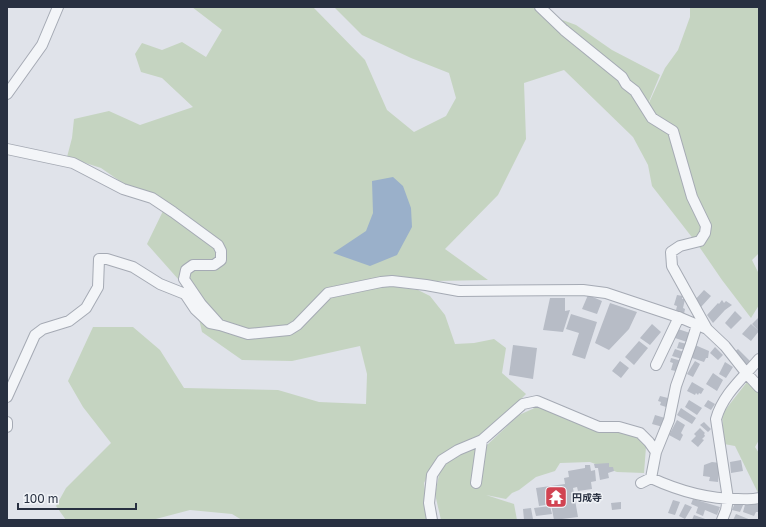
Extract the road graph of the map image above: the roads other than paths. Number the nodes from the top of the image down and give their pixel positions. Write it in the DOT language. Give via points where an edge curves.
graph roads {
  1 [pos="58,7"];
  2 [pos="540,7"];
  3 [pos="7,94"];
  4 [pos="7,149"];
  5 [pos="679,317"];
  6 [pos="220,325"];
  7 [pos="697,325"];
  8 [pos="707,329"];
  9 [pos="759,359"];
  10 [pos="656,365"];
  11 [pos="747,374"];
  12 [pos="759,387"];
  13 [pos="7,397"];
  14 [pos="7,422"];
  15 [pos="7,427"];
  16 [pos="482,440"];
  17 [pos="656,452"];
  18 [pos="651,478"];
  19 [pos="476,483"];
  20 [pos="641,483"];
  21 [pos="759,498"];
  22 [pos="728,499"];
  23 [pos="432,520"];
  24 [pos="722,520"];
  1 -- 3 [label="street" via="42,44"];
  2 -- 8 [label="street" via="622,77 635,91 652,118 672,131 692,197 706,226 700,241 680,246 671,252 672,266"];
  4 -- 6 [label="street" via="73,162 123,189 152,198 218,245 221,260 214,265 193,264 186,270 184,278 201,304"];
  5 -- 6 [label="street" via="606,293 583,290 459,291 392,281 328,293 289,330 248,334"];
  5 -- 7 [label="street"];
  5 -- 10 [label="street"];
  6 -- 13 [label="street" via="210,323 195,309 185,294 160,284 133,266 99,259 98,287 86,308 69,321 44,329 35,335"];
  7 -- 8 [label="street"];
  7 -- 17 [label="street" via="676,386 669,420"];
  8 -- 11 [label="street" via="725,346"];
  9 -- 11 [label="street"];
  11 -- 12 [label="street"];
  11 -- 22 [label="street" via="728,393 716,419"];
  14 -- 15 [label="street"];
  16 -- 17 [label="street" via="523,404 537,401 599,427 619,427 640,433"];
  16 -- 19 [label="street"];
  16 -- 23 [label="street" via="442,460 432,475 429,503"];
  17 -- 18 [label="street"];
  18 -- 20 [label="street"];
  18 -- 22 [label="street" via="700,496"];
  21 -- 22 [label="street"];
  22 -- 24 [label="street"];
}
